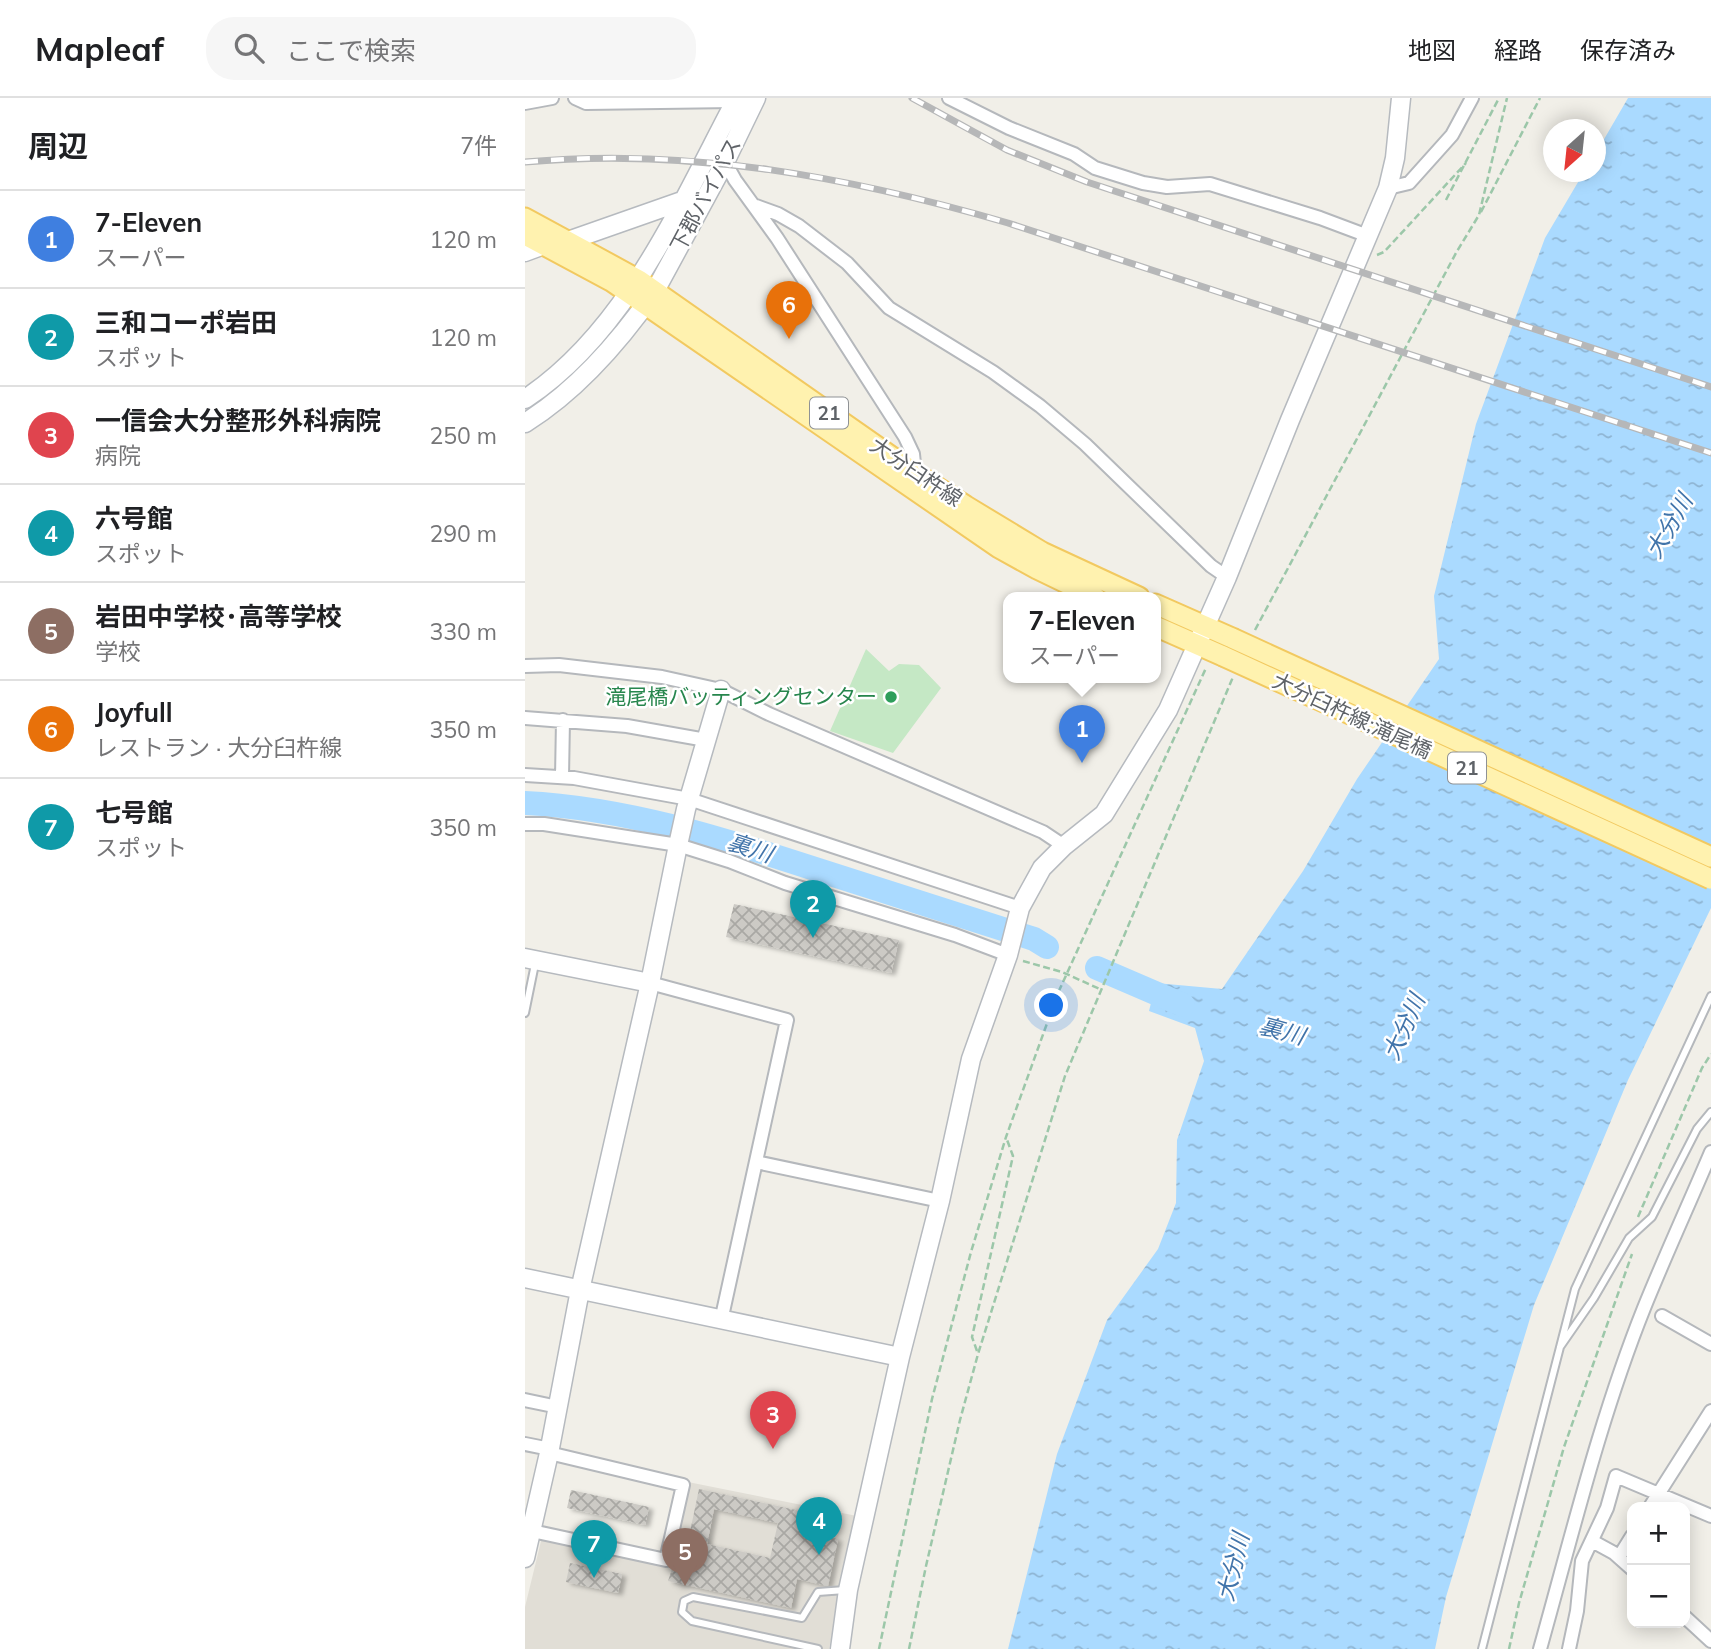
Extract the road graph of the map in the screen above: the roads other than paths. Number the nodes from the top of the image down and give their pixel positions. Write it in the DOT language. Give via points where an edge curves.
graph roads {
  1 [pos="552,98"];
  2 [pos="575,98"];
  3 [pos="756,98"];
  4 [pos="949,98"];
  5 [pos="1401,98"];
  6 [pos="1472,98"];
  7 [pos="658,100"];
  8 [pos="736,100"];
  9 [pos="525,103"];
  10 [pos="725,162"];
  11 [pos="1388,188"];
  12 [pos="682,201"];
  13 [pos="756,206"];
  14 [pos="525,218"];
  15 [pos="525,235"];
  16 [pos="1368,236"];
  17 [pos="568,241"];
  18 [pos="544,245"];
  19 [pos="525,252"];
  20 [pos="642,293"];
  21 [pos="525,399"];
  22 [pos="525,423"];
  23 [pos="915,473"];
  24 [pos="1227,577"];
  25 [pos="1085,592"];
  26 [pos="1128,592"];
  27 [pos="1161,606"];
  28 [pos="1205,626"];
  29 [pos="1161,628"];
  30 [pos="1217,656"];
  31 [pos="525,666"];
  32 [pos="721,690"];
  33 [pos="525,718"];
  34 [pos="563,720"];
  35 [pos="706,740"];
  36 [pos="525,775"];
  37 [pos="562,777"];
  38 [pos="688,804"];
  39 [pos="525,824"];
  40 [pos="679,841"];
  41 [pos="1064,846"];
  42 [pos="1711,857"];
  43 [pos="1711,879"];
  44 [pos="1020,908"];
  45 [pos="1009,951"];
  46 [pos="531,959"];
  47 [pos="650,983"];
  48 [pos="1711,996"];
  49 [pos="525,1013"];
  50 [pos="1711,1112"];
  51 [pos="1711,1152"];
  52 [pos="756,1162"];
  53 [pos="940,1201"];
  54 [pos="525,1278"];
  55 [pos="580,1290"];
  56 [pos="1644,1308"];
  57 [pos="1662,1316"];
  58 [pos="721,1321"];
  59 [pos="1711,1344"];
  60 [pos="1557,1351"];
  61 [pos="900,1357"];
  62 [pos="525,1400"];
  63 [pos="558,1407"];
  64 [pos="1711,1411"];
  65 [pos="525,1444"];
  66 [pos="549,1451"];
  67 [pos="1658,1494"];
  68 [pos="1653,1502"];
  69 [pos="1711,1516"];
  70 [pos="532,1531"];
  71 [pos="1592,1541"];
  72 [pos="1627,1544"];
  73 [pos="1619,1557"];
  74 [pos="525,1558"];
  75 [pos="1628,1565"];
  76 [pos="848,1590"];
  77 [pos="1690,1622"];
  78 [pos="1711,1641"];
  79 [pos="818,1649"];
  80 [pos="840,1649"];
  81 [pos="1482,1649"];
  82 [pos="1540,1649"];
  83 [pos="1569,1649"];
  1 -- 9 [label="street"];
  2 -- 7 [label="street" via="586,103"];
  3 -- 10 [label="street, 下郡バイパス"];
  4 -- 16 [label="street" via="1074,154 1095,169 1143,184 1230,188"];
  5 -- 11 [label="street"];
  6 -- 11 [label="street" via="1452,135 1409,183"];
  7 -- 8 [label="street"];
  8 -- 12 [label="street"];
  10 -- 13 [label="street"];
  10 -- 20 [label="street, 下郡バイパス"];
  11 -- 16 [label="street"];
  12 -- 17 [label="street"];
  12 -- 20 [label="street"];
  13 -- 23 [label="street" via="905,437"];
  13 -- 24 [label="street" via="799,226 847,263 889,308 1040,406"];
  14 -- 17 [label="main road, 大分臼杵線 / 21"];
  15 -- 18 [label="main road, 大分臼杵線 / 21"];
  16 -- 24 [label="street"];
  17 -- 20 [label="main road, 大分臼杵線 / 21"];
  18 -- 19 [label="street"];
  18 -- 20 [label="main road, 大分臼杵線 / 21"];
  20 -- 21 [label="street" via="545,386"];
  20 -- 22 [label="street" via="612,347 567,393"];
  20 -- 23 [label="main road, 大分臼杵線 / 21"];
  20 -- 25 [label="main road, 大分臼杵線 / 21" via="999,548"];
  23 -- 26 [label="main road, 大分臼杵線 / 21" via="1042,552"];
  24 -- 28 [label="street"];
  27 -- 28 [label="main road, 21"];
  28 -- 30 [label="street"];
  28 -- 42 [label="main road, 大分臼杵線;滝尾橋 / 21, bridge"];
  29 -- 30 [label="main road, 21"];
  30 -- 41 [label="street" via="1168,710 1104,814"];
  30 -- 43 [label="main road, 大分臼杵線;滝尾橋 / 21, bridge"];
  31 -- 32 [label="street" via="649,676"];
  32 -- 35 [label="street"];
  32 -- 41 [label="street" via="1043,832"];
  33 -- 34 [label="street"];
  34 -- 35 [label="street"];
  34 -- 37 [label="street"];
  35 -- 38 [label="street"];
  36 -- 37 [label="street"];
  37 -- 38 [label="street"];
  38 -- 40 [label="street"];
  38 -- 44 [label="street"];
  39 -- 40 [label="street"];
  40 -- 45 [label="street" via="785,883"];
  40 -- 47 [label="street"];
  41 -- 44 [label="street" via="1042,869"];
  44 -- 45 [label="street"];
  45 -- 53 [label="street" via="971,1059"];
  46 -- 47 [label="street"];
  46 -- 49 [label="lane"];
  47 -- 52 [label="street" via="787,1020"];
  47 -- 55 [label="street"];
  48 -- 60 [label="lane" via="1575,1289"];
  50 -- 60 [label="lane" via="1697,1129 1653,1217 1629,1238"];
  51 -- 56 [label="street"];
  52 -- 53 [label="street"];
  52 -- 58 [label="street"];
  53 -- 61 [label="street"];
  54 -- 55 [label="street"];
  55 -- 58 [label="street"];
  55 -- 63 [label="street"];
  56 -- 57 [label="lane"];
  56 -- 82 [label="street" via="1591,1469"];
  57 -- 59 [label="street"];
  58 -- 61 [label="street"];
  60 -- 81 [label="lane"];
  61 -- 76 [label="street"];
  62 -- 63 [label="street"];
  63 -- 66 [label="street"];
  64 -- 67 [label="street"];
  65 -- 66 [label="street"];
  66 -- 70 [label="street"];
  66 -- 70 [label="street" via="683,1485 666,1560"];
  67 -- 68 [label="street"];
  67 -- 69 [label="street"];
  67 -- 71 [label="street" via="1616,1476 1608,1508"];
  70 -- 74 [label="street"];
  71 -- 73 [label="street"];
  71 -- 83 [label="street" via="1582,1561"];
  72 -- 73 [label="street"];
  73 -- 75 [label="street"];
  76 -- 79 [label="lane" via="818,1592 803,1618 693,1597 684,1601 682,1612 692,1620"];
  76 -- 80 [label="street"];
  77 -- 78 [label="street"];
}
